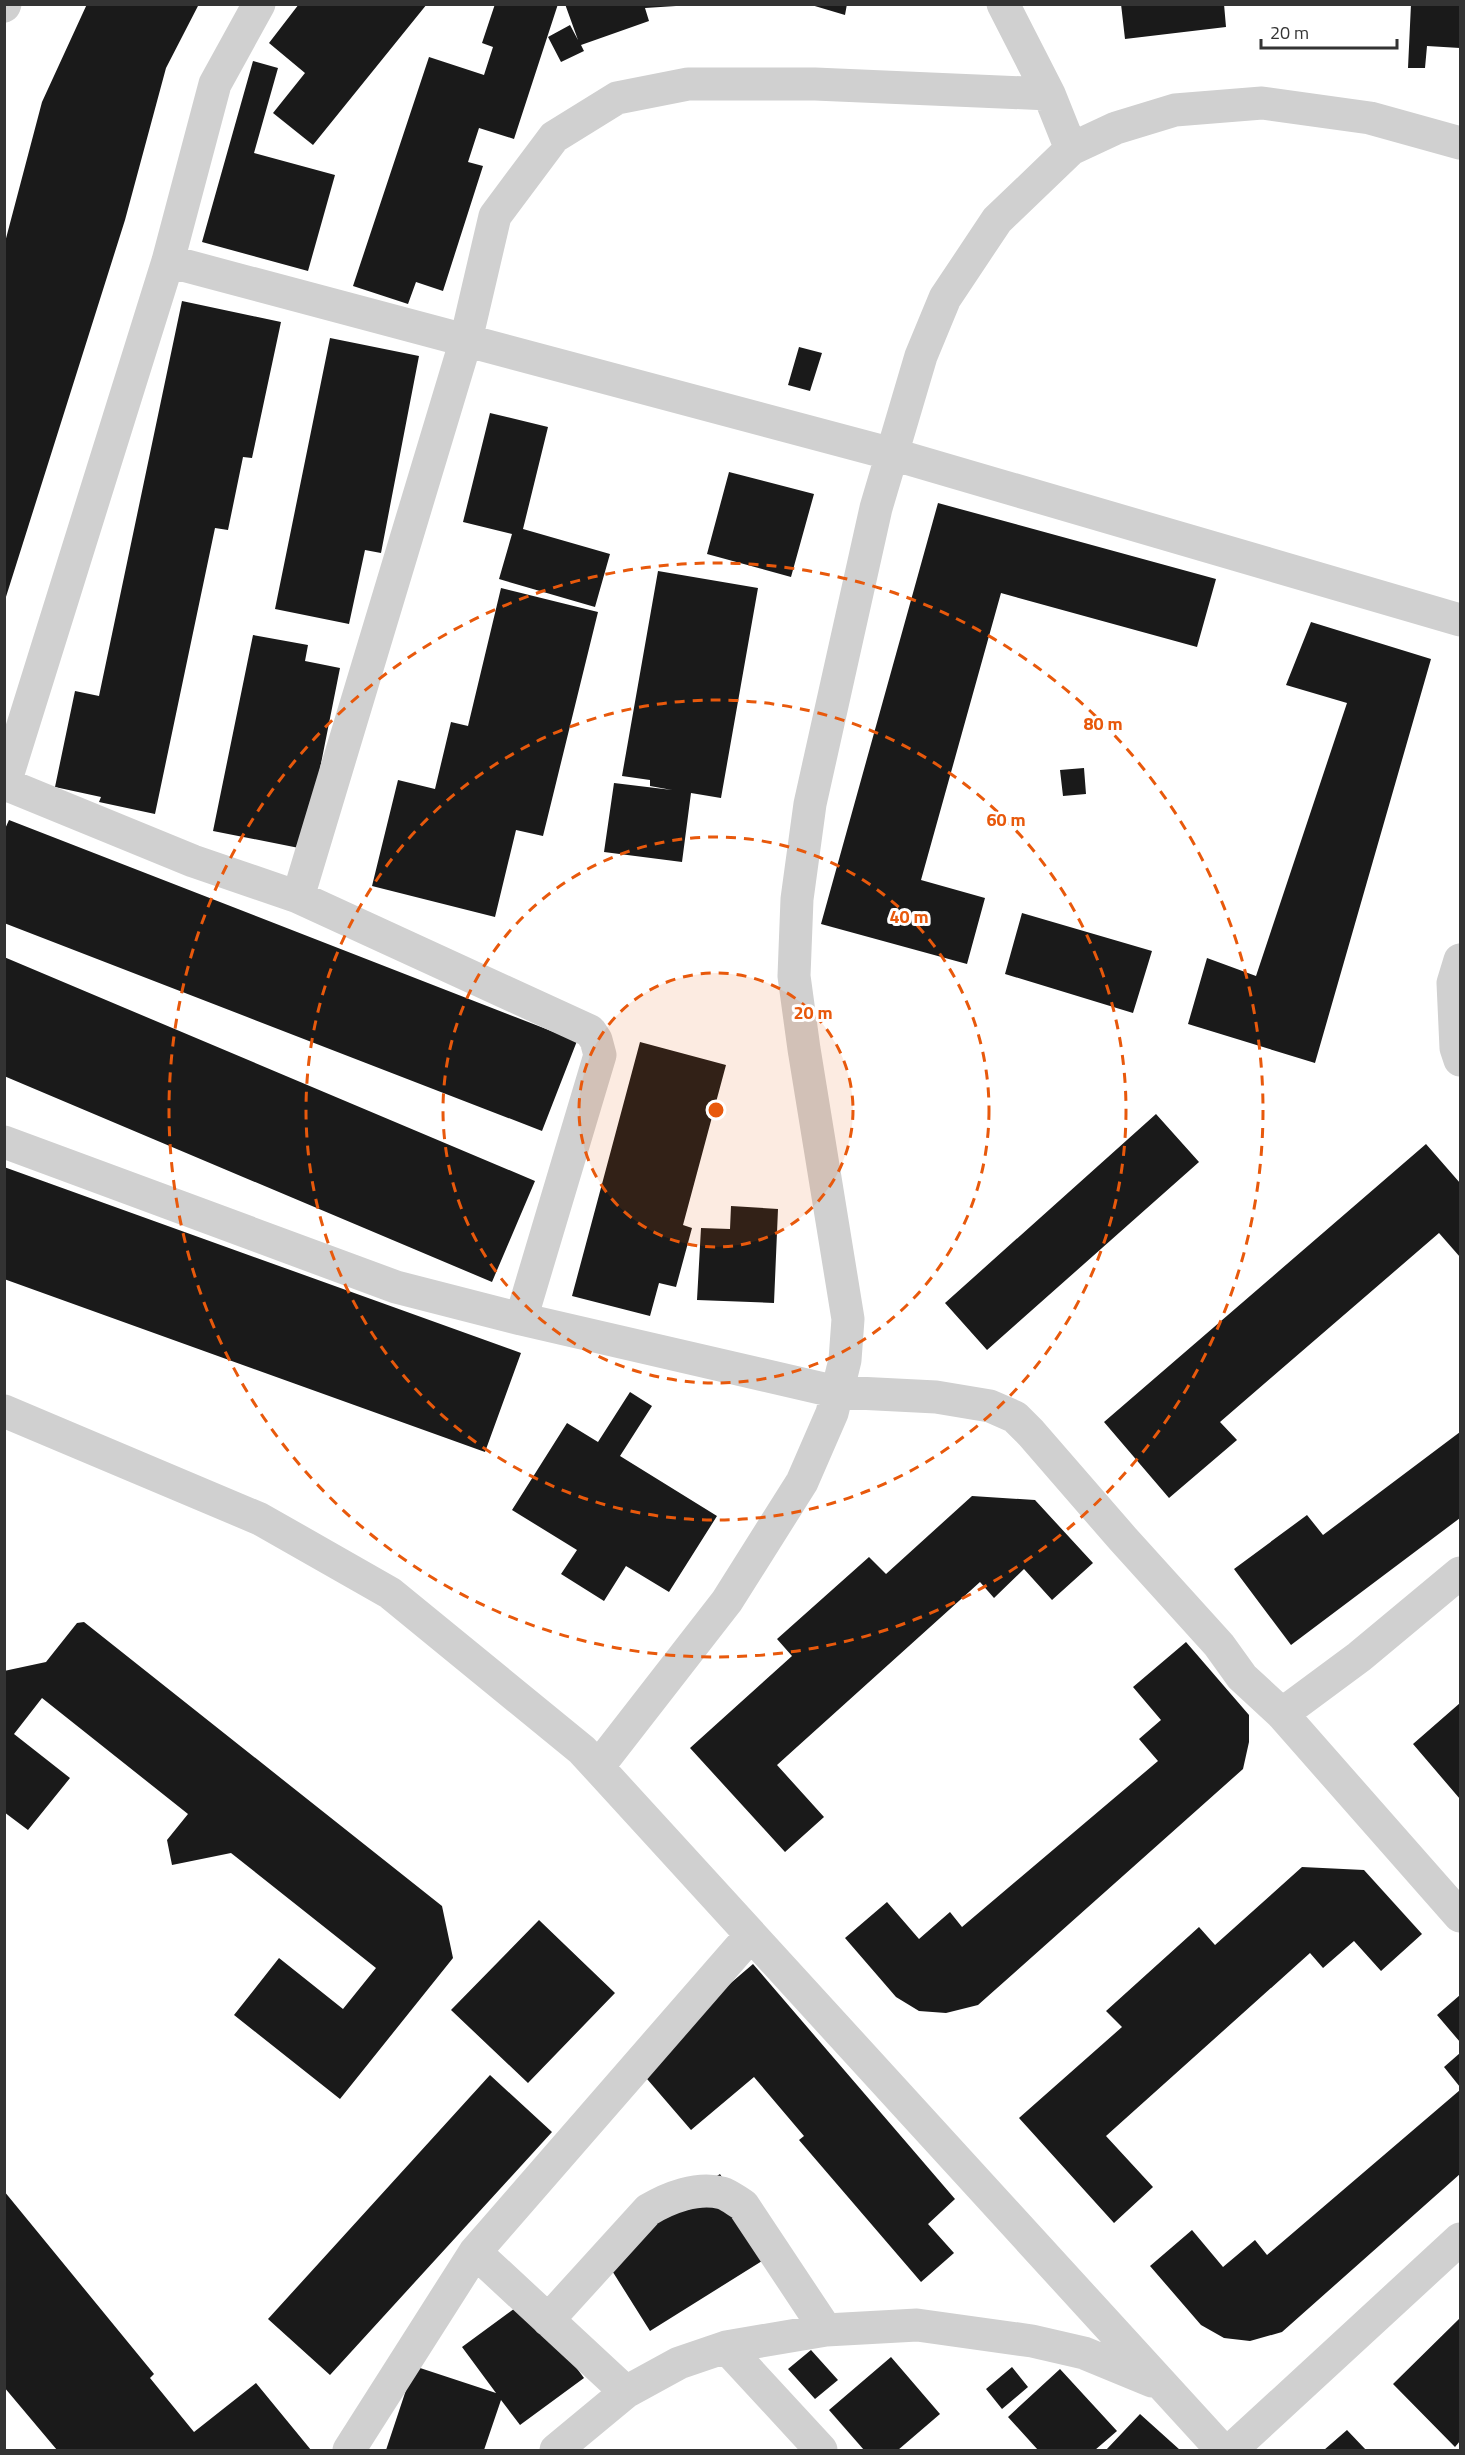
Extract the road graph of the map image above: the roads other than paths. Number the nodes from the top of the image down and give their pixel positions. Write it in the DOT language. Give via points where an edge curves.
graph roads {
  1 [pos="259,4"];
  2 [pos="1003,4"];
  3 [pos="1049,94"];
  4 [pos="1461,143"];
  5 [pos="1071,149"];
  6 [pos="168,261"];
  7 [pos="466,340"];
  8 [pos="892,453"];
  9 [pos="1461,620"];
  10 [pos="5,785"];
  11 [pos="298,897"];
  12 [pos="1461,960"];
  13 [pos="1461,1060"];
  14 [pos="4,1142"];
  15 [pos="521,1319"];
  16 [pos="837,1392"];
  17 [pos="4,1411"];
  18 [pos="1461,1573"];
  19 [pos="1282,1714"];
  20 [pos="598,1767"];
  21 [pos="1461,1916"];
  22 [pos="751,1935"];
  23 [pos="1461,2239"];
  24 [pos="475,2252"];
  25 [pos="548,2320"];
  26 [pos="826,2330"];
  27 [pos="726,2347"];
  28 [pos="1162,2385"];
  29 [pos="626,2392"];
  30 [pos="349,2451"];
  31 [pos="556,2451"];
  32 [pos="821,2451"];
  33 [pos="1222,2451"];
  34 [pos="1231,2451"];
  1 -- 6 [label="street" via="215,84"];
  2 -- 3 [label="street"];
  3 -- 5 [label="street"];
  3 -- 7 [label="street" via="814,84 688,84 617,98 554,137 495,216"];
  4 -- 5 [label="street" via="1370,118 1262,103 1175,110 1116,128"];
  5 -- 8 [label="street" via="997,220 945,298 921,356"];
  6 -- 7 [label="street"];
  6 -- 10 [label="street"];
  7 -- 8 [label="street"];
  7 -- 11 [label="street"];
  8 -- 9 [label="street"];
  8 -- 16 [label="street" via="876,508 810,804 797,899 794,976 848,1319 845,1360"];
  10 -- 11 [label="street" via="193,861"];
  11 -- 15 [label="street" via="590,1031 596,1040 600,1055 596,1071"];
  12 -- 13 [label="street" via="1453,983 1456,1048"];
  14 -- 15 [label="street" via="396,1287"];
  15 -- 16 [label="street"];
  16 -- 19 [label="street" via="936,1397 990,1407 1015,1417 1219,1645 1242,1677"];
  16 -- 20 [label="street" via="802,1482 727,1600"];
  17 -- 20 [label="street" via="260,1520 390,1593"];
  18 -- 19 [label="street"];
  19 -- 21 [label="street"];
  20 -- 22 [label="street"];
  22 -- 24 [label="street"];
  22 -- 28 [label="street"];
  23 -- 34 [label="street"];
  24 -- 25 [label="street"];
  24 -- 30 [label="street"];
  25 -- 26 [label="street" via="648,2210 666,2199 705,2192 721,2193 743,2205"];
  25 -- 29 [label="street"];
  26 -- 27 [label="street"];
  26 -- 28 [label="street" via="918,2325 1032,2340 1084,2353"];
  27 -- 29 [label="street" via="679,2363"];
  27 -- 32 [label="street"];
  28 -- 33 [label="street"];
  29 -- 31 [label="street"];
}
